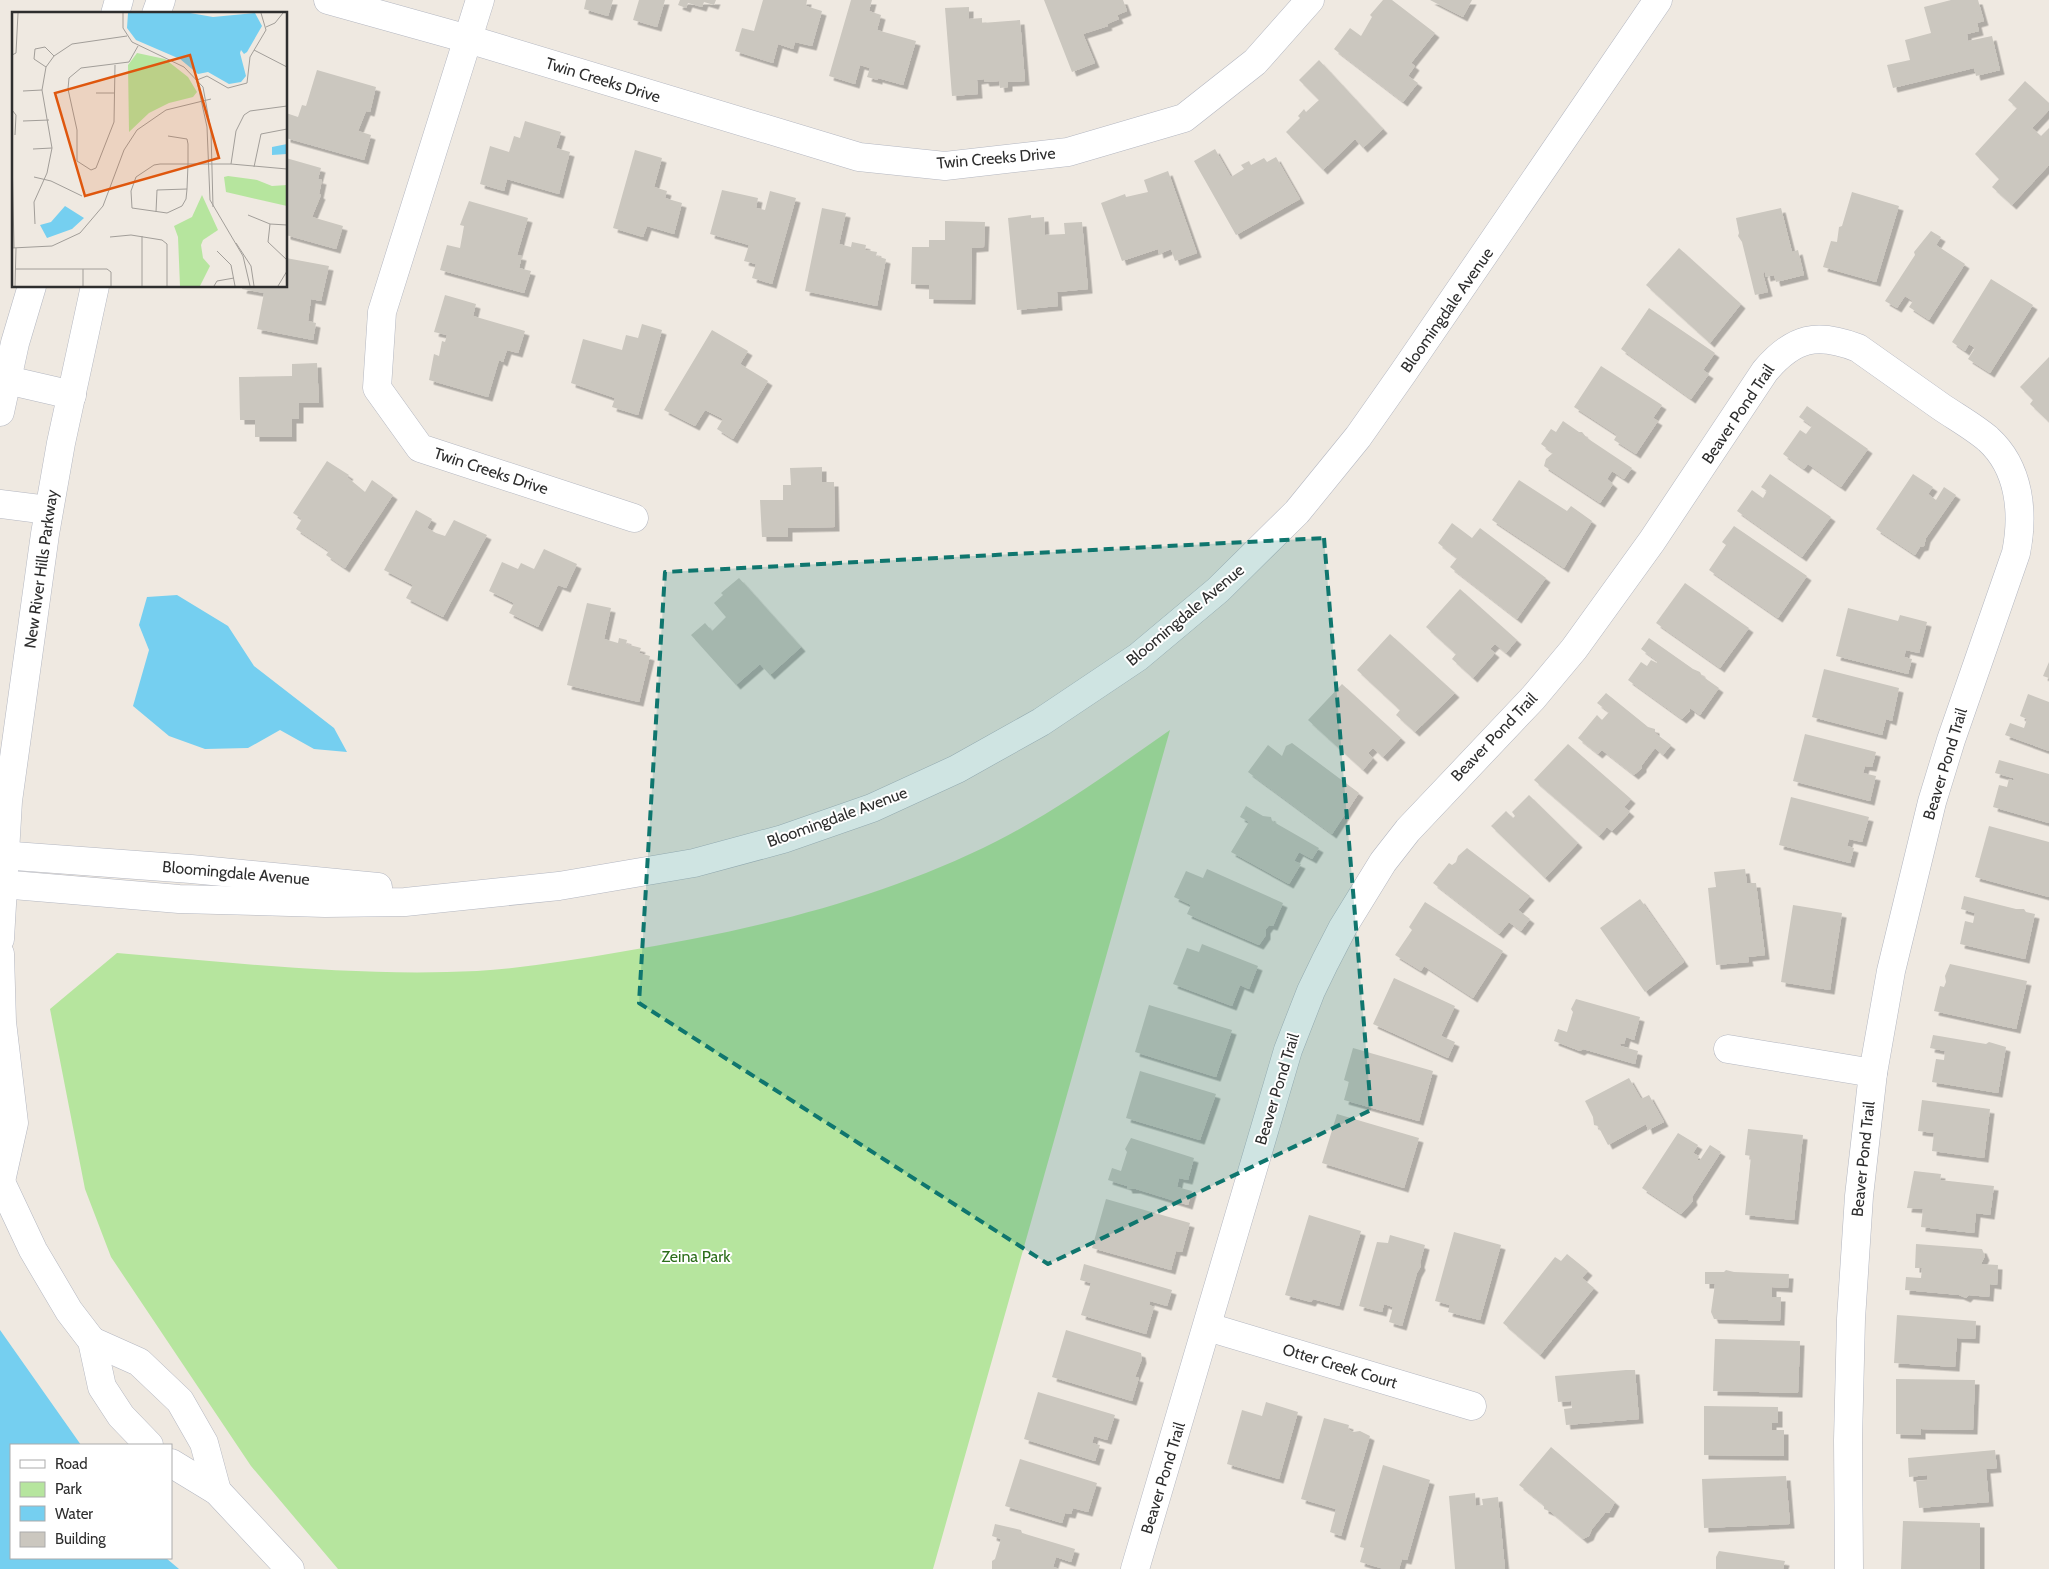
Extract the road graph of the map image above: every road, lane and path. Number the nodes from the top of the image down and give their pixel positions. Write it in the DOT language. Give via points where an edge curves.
graph roads {
  1 [pos="161,0"];
  2 [pos="328,0"];
  3 [pos="480,0"];
  4 [pos="1310,0"];
  5 [pos="1658,0"];
  6 [pos="157,12"];
  7 [pos="468,39"];
  8 [pos="31,288"];
  9 [pos="95,288"];
  10 [pos="7,380"];
  11 [pos="72,395"];
  12 [pos="0,412"];
  13 [pos="0,504"];
  14 [pos="48,510"];
  15 [pos="634,518"];
  16 [pos="2,855"];
  17 [pos="1,885"];
  18 [pos="472,893"];
  19 [pos="0,939"];
  20 [pos="0,954"];
  21 [pos="1,1023"];
  22 [pos="1728,1049"];
  23 [pos="1872,1073"];
  24 [pos="0,1181"];
  25 [pos="1208,1327"];
  26 [pos="92,1341"];
  27 [pos="1472,1406"];
  28 [pos="147,1444"];
  29 [pos="172,1464"];
  30 [pos="217,1491"];
  31 [pos="290,1569"];
  32 [pos="1135,1569"];
  33 [pos="1849,1569"];
  1 -- 6 [label="street"];
  2 -- 7 [label="street, Twin Creeks Drive"];
  3 -- 7 [label="street, Twin Creeks Drive"];
  4 -- 7 [label="street, Twin Creeks Drive" via="1255,62 1184,118 1068,152 945,166 859,157"];
  5 -- 18 [label="street, Bloomingdale Avenue" via="1430,336 1323,481 1271,539 1218,590 1124,667 1041,722 957,769 872,808 827,824 739,852 650,872 558,886"];
  7 -- 15 [label="street, Twin Creeks Drive" via="382,312 377,388 420,448"];
  8 -- 10 [label="street"];
  9 -- 11 [label="street, New River Hills Parkway"];
  10 -- 11 [label="street"];
  10 -- 12 [label="street"];
  11 -- 14 [label="street, New River Hills Parkway"];
  13 -- 14 [label="street"];
  14 -- 16 [label="street, New River Hills Parkway"];
  16 -- 17 [label="street, New River Hills Parkway"];
  16 -- 18 [label="street, Bloomingdale Avenue"];
  17 -- 18 [label="street, Bloomingdale Avenue" via="248,902 405,902"];
  17 -- 19 [label="street, New River Hills Parkway"];
  20 -- 21 [label="street"];
  21 -- 24 [label="street" via="14,1123"];
  22 -- 23 [label="street"];
  23 -- 25 [label="street, Beaver Pond Trail" via="1916,860 1951,740 2016,553 2020,506 2005,461 1988,440 1858,348 1839,341 1818,339 1798,343 1786,350 1765,372 1574,649 1527,704 1408,830 1363,893 1311,990 1288,1050"];
  23 -- 33 [label="street, Beaver Pond Trail" via="1851,1319"];
  24 -- 26 [label="street" via="33,1250 68,1311"];
  25 -- 27 [label="street, Otter Creek Court"];
  25 -- 32 [label="street, Beaver Pond Trail"];
  26 -- 28 [label="street" via="102,1387"];
  26 -- 30 [label="street" via="138,1362 180,1401 204,1443"];
  29 -- 30 [label="street"];
  30 -- 31 [label="street"];
}
